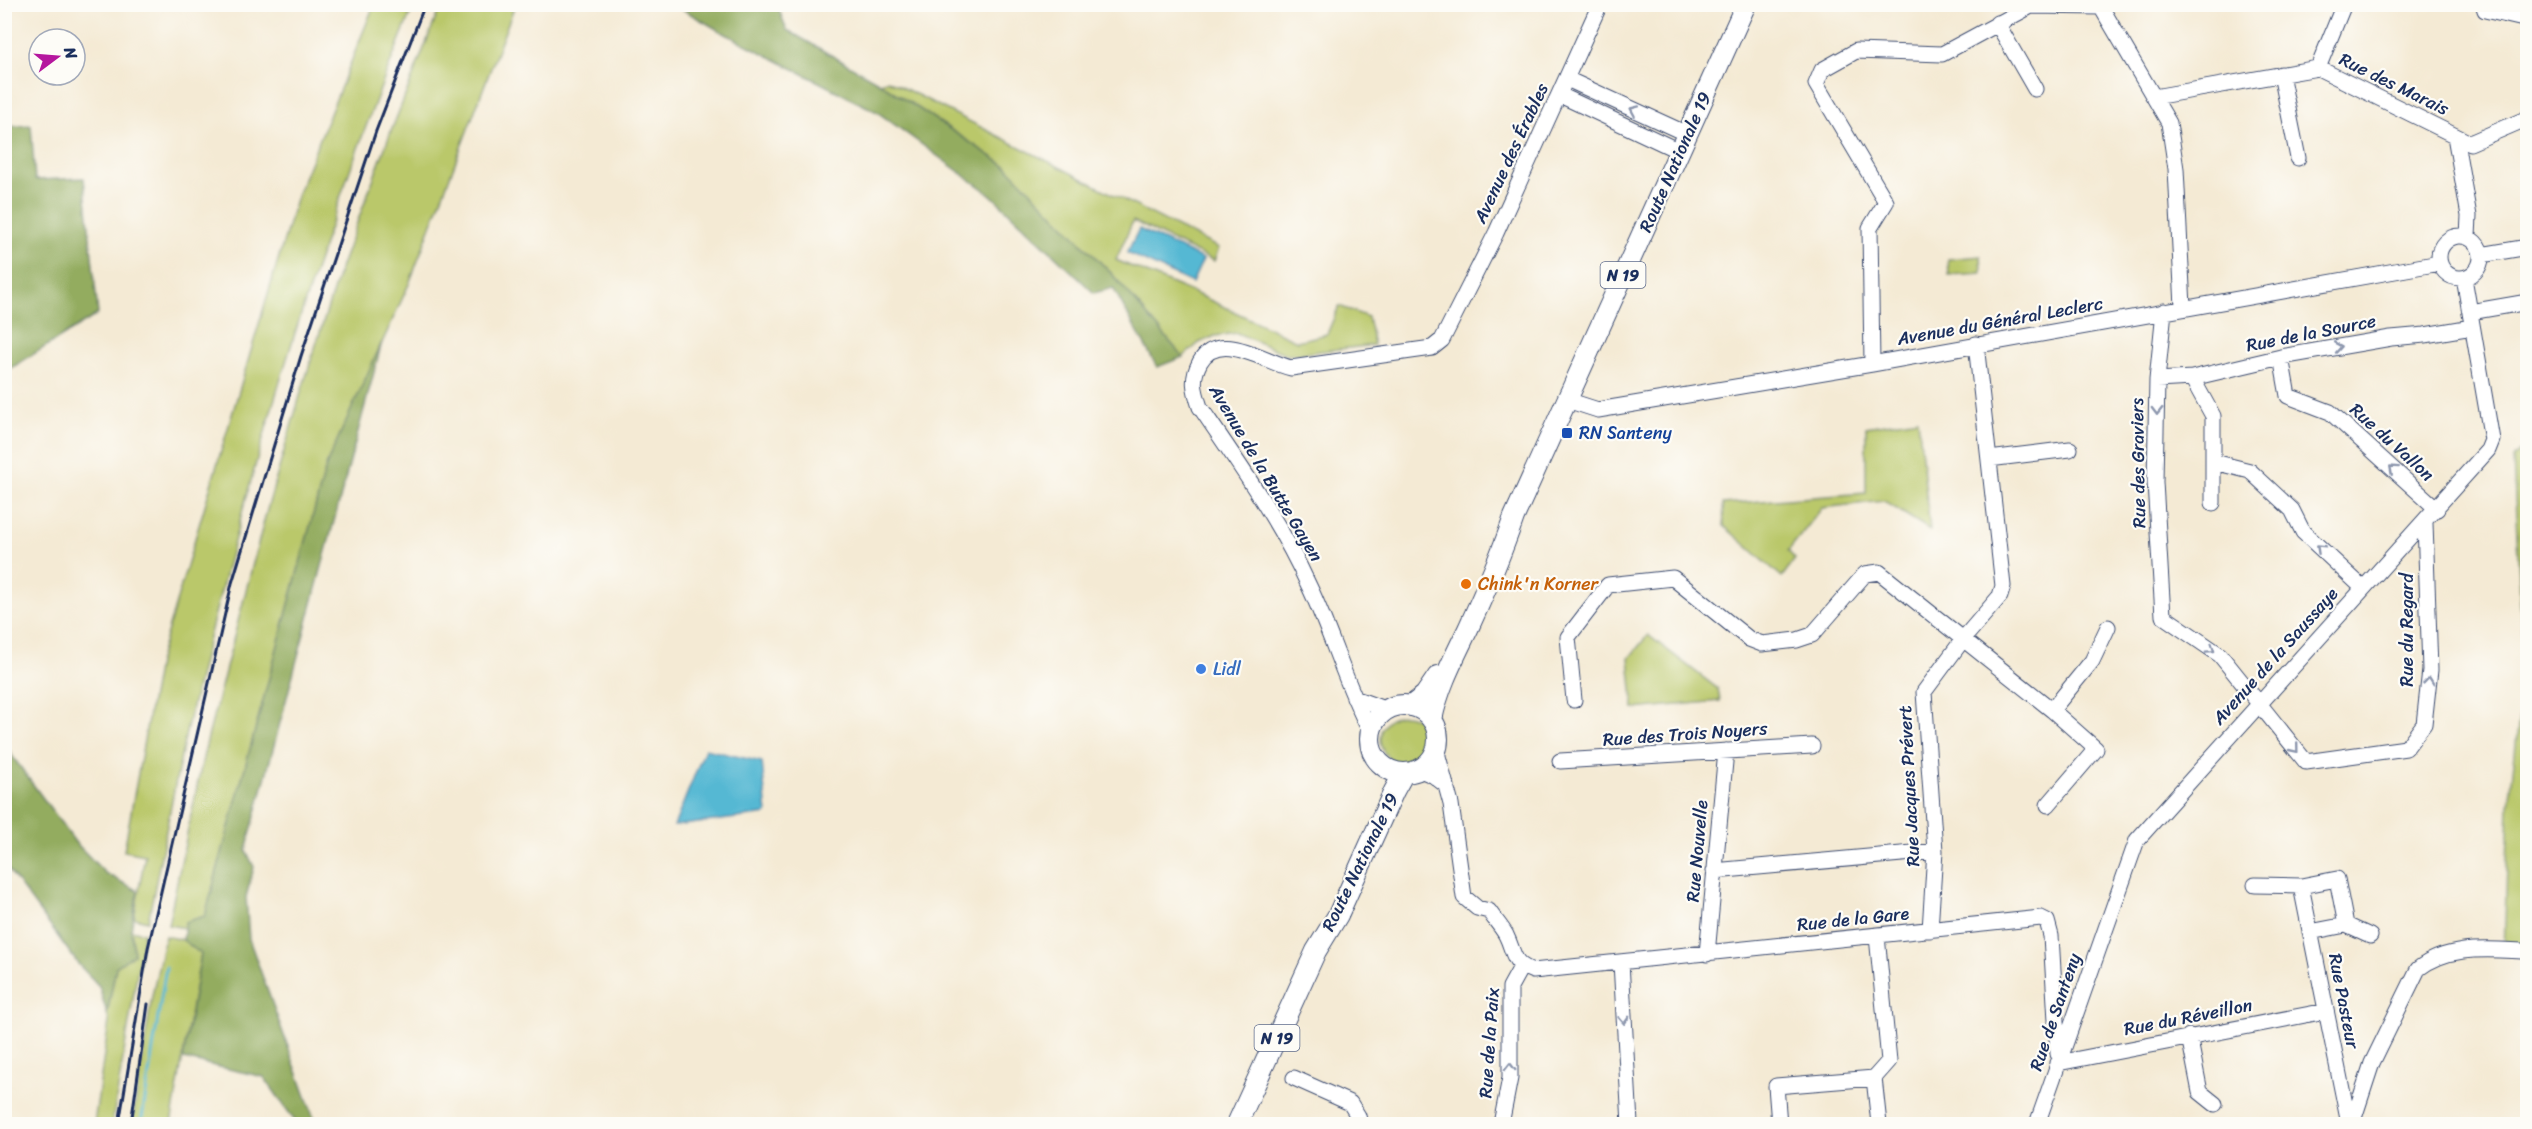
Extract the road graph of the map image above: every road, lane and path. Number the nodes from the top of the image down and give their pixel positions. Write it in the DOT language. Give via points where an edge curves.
graph roads {
  1 [pos="1600,4"];
  2 [pos="1746,4"];
  3 [pos="2344,4"];
  4 [pos="2483,4"];
  5 [pos="2528,20"];
  6 [pos="1997,23"];
  7 [pos="2318,68"];
  8 [pos="2281,74"];
  9 [pos="1567,79"];
  10 [pos="2035,89"];
  11 [pos="1560,95"];
  12 [pos="2154,97"];
  13 [pos="2528,118"];
  14 [pos="2455,136"];
  15 [pos="1683,143"];
  16 [pos="2298,158"];
  17 [pos="2468,237"];
  18 [pos="2528,247"];
  19 [pos="2481,255"];
  20 [pos="2440,263"];
  21 [pos="2464,278"];
  22 [pos="2528,302"];
  23 [pos="2183,308"];
  24 [pos="2164,311"];
  25 [pos="1454,316"];
  26 [pos="2471,319"];
  27 [pos="1976,344"];
  28 [pos="2281,357"];
  29 [pos="1872,364"];
  30 [pos="2192,378"];
  31 [pos="2157,380"];
  32 [pos="1567,400"];
  33 [pos="2070,449"];
  34 [pos="1989,459"];
  35 [pos="2214,462"];
  36 [pos="2212,503"];
  37 [pos="2437,509"];
  38 [pos="1514,517"];
  39 [pos="2424,523"];
  40 [pos="2363,588"];
  41 [pos="2163,616"];
  42 [pos="2108,627"];
  43 [pos="1964,638"];
  44 [pos="1354,698"];
  45 [pos="1574,700"];
  46 [pos="2258,704"];
  47 [pos="1411,706"];
  48 [pos="1387,710"];
  49 [pos="2052,710"];
  50 [pos="1432,720"];
  51 [pos="1371,733"];
  52 [pos="1812,746"];
  53 [pos="1436,749"];
  54 [pos="1726,751"];
  55 [pos="1560,761"];
  56 [pos="1384,766"];
  57 [pos="1411,771"];
  58 [pos="1447,786"];
  59 [pos="2048,805"];
  60 [pos="1935,851"];
  61 [pos="1714,872"];
  62 [pos="2255,885"];
  63 [pos="2301,886"];
  64 [pos="2110,912"];
  65 [pos="2346,925"];
  66 [pos="1930,930"];
  67 [pos="2310,932"];
  68 [pos="1877,936"];
  69 [pos="2370,936"];
  70 [pos="1316,951"];
  71 [pos="2528,951"];
  72 [pos="1707,954"];
  73 [pos="1621,962"];
  74 [pos="1521,967"];
  75 [pos="2326,1011"];
  76 [pos="2189,1036"];
  77 [pos="2058,1063"];
  78 [pos="1294,1078"];
  79 [pos="1874,1078"];
  80 [pos="2215,1104"];
  81 [pos="1237,1125"];
  82 [pos="1360,1125"];
  83 [pos="1501,1125"];
  84 [pos="1630,1125"];
  85 [pos="1779,1125"];
  86 [pos="1879,1125"];
  87 [pos="2037,1125"];
  88 [pos="2351,1125"];
  1 -- 9 [label="street, Avenue des Érables"];
  2 -- 15 [label="main road, Route Nationale 19 / N 19"];
  3 -- 7 [label="street, Rue des Marais"];
  4 -- 5 [label="street" via="2485,10"];
  6 -- 10 [label="street"];
  6 -- 12 [label="street" via="2031,6 2101,7"];
  6 -- 29 [label="street" via="1942,54 1856,51 1821,70 1816,84 1886,202 1870,228"];
  7 -- 8 [label="street"];
  7 -- 14 [label="street, Rue des Marais"];
  8 -- 12 [label="street"];
  8 -- 16 [label="street"];
  9 -- 11 [label="street, Avenue des Érables"];
  15 -- 9 [label="street, one-way"];
  11 -- 15 [label="street"];
  11 -- 25 [label="street, Avenue des Érables"];
  12 -- 23 [label="street" via="2169,123 2176,169"];
  13 -- 14 [label="street" via="2470,143"];
  14 -- 17 [label="street, Rue des Marais" via="2469,216"];
  15 -- 32 [label="main road, Route Nationale 19 / N 19"];
  17 -- 19 [label="street" via="2477,244"];
  17 -- 20 [label="street" via="2455,237 2444,244"];
  18 -- 19 [label="street"];
  19 -- 21 [label="street" via="2478,268"];
  20 -- 21 [label="street" via="2448,274"];
  20 -- 23 [label="street, Avenue du Général Leclerc"];
  21 -- 26 [label="street"];
  22 -- 26 [label="street, Rue de la Source"];
  23 -- 24 [label="street, Avenue du Général Leclerc"];
  24 -- 27 [label="street, Avenue du Général Leclerc"];
  24 -- 31 [label="street, Rue des Graviers"];
  25 -- 44 [label="street, Avenue de la Butte Gayen" via="1442,340 1432,348 1291,368 1226,347 1203,357 1195,372 1192,385 1200,406 1291,549 1327,625"];
  28 -- 26 [label="street, Rue de la Source, one-way" via="2425,335"];
  26 -- 37 [label="street, Avenue de la Saussaye" via="2492,440 2488,450"];
  27 -- 29 [label="street, Avenue du Général Leclerc"];
  27 -- 34 [label="street, Rue Jacques Prévert"];
  28 -- 30 [label="street, Rue de la Source"];
  37 -- 28 [label="street, Rue du Vallon, one-way" via="2331,412 2288,396"];
  29 -- 32 [label="street, Avenue du Général Leclerc" via="1598,410"];
  30 -- 31 [label="street, Rue de la Source"];
  30 -- 35 [label="street" via="2212,416"];
  31 -- 41 [label="street, Rue des Graviers, one-way" via="2156,482"];
  32 -- 38 [label="main road, Route Nationale 19 / N 19"];
  33 -- 34 [label="street"];
  34 -- 43 [label="street, Rue Jacques Prévert" via="2003,586 2000,596"];
  35 -- 36 [label="street"];
  40 -- 35 [label="street, one-way" via="2302,532 2292,510 2250,471"];
  37 -- 39 [label="street, Avenue de la Saussaye"];
  38 -- 47 [label="main road, Route Nationale 19 / N 19" via="1489,560 1437,678"];
  38 -- 50 [label="main road, Route Nationale 19 / N 19" via="1435,703"];
  39 -- 40 [label="street, Avenue de la Saussaye"];
  46 -- 39 [label="street, Rue du Regard, one-way" via="2306,762 2406,748 2424,724 2430,670"];
  40 -- 46 [label="street, Avenue de la Saussaye"];
  41 -- 46 [label="street, Rue du Regard, one-way" via="2220,655"];
  42 -- 49 [label="street" via="2092,661"];
  43 -- 45 [label="street" via="1879,572 1865,574 1812,635 1762,644 1749,639 1673,578 1608,585 1568,637"];
  43 -- 49 [label="street"];
  43 -- 60 [label="street, Rue Jacques Prévert" via="1924,692"];
  44 -- 48 [label="street"];
  44 -- 51 [label="street, Avenue de la Butte Gayen"];
  46 -- 64 [label="street, Avenue de la Saussaye" via="2137,840"];
  47 -- 48 [label="main road"];
  47 -- 50 [label="main road"];
  48 -- 51 [label="main road" via="1378,717"];
  49 -- 59 [label="street" via="2096,749"];
  50 -- 53 [label="main road" via="1437,730"];
  51 -- 56 [label="main road" via="1371,748"];
  52 -- 54 [label="street, Rue des Trois Noyers"];
  53 -- 57 [label="main road" via="1428,763"];
  53 -- 58 [label="street"];
  54 -- 55 [label="street, Rue des Trois Noyers"];
  54 -- 61 [label="street, Rue Nouvelle"];
  56 -- 57 [label="main road" via="1393,771"];
  56 -- 70 [label="main road, Route Nationale 19 / N 19" via="1380,803 1336,894"];
  57 -- 58 [label="street" via="1434,776"];
  57 -- 70 [label="main road, Route Nationale 19 / N 19" via="1394,791 1338,915"];
  58 -- 74 [label="street" via="1464,897 1477,908 1489,911"];
  60 -- 61 [label="street"];
  60 -- 66 [label="street, Rue Jacques Prévert"];
  61 -- 72 [label="street, Rue Nouvelle"];
  62 -- 63 [label="street"];
  63 -- 65 [label="street" via="2337,879"];
  63 -- 67 [label="street, Rue Pasteur"];
  64 -- 77 [label="street, Rue de Santeny"];
  65 -- 67 [label="street"];
  65 -- 69 [label="street"];
  66 -- 68 [label="street, Rue de la Gare"];
  66 -- 77 [label="street, Rue de la Gare" via="2041,918 2047,921"];
  67 -- 75 [label="street, Rue Pasteur"];
  68 -- 72 [label="street, Rue de la Gare"];
  68 -- 79 [label="street" via="1889,1061"];
  70 -- 81 [label="main road, Route Nationale 19 / N 19"];
  71 -- 88 [label="street" via="2462,950 2431,959 2418,969 2372,1063"];
  72 -- 73 [label="street, Rue de la Gare"];
  73 -- 74 [label="street, Rue de la Gare" via="1533,971"];
  73 -- 84 [label="street, one-way"];
  83 -- 74 [label="street, Rue de la Paix, one-way" via="1510,1078 1510,987"];
  75 -- 76 [label="street, Rue du Réveillon"];
  75 -- 88 [label="street, Rue Pasteur"];
  76 -- 77 [label="street, Rue du Réveillon"];
  76 -- 80 [label="street" via="2200,1092"];
  77 -- 87 [label="street, Rue de Santeny"];
  78 -- 82 [label="street" via="1350,1103"];
  79 -- 85 [label="street" via="1776,1086"];
  79 -- 86 [label="street"];
}
